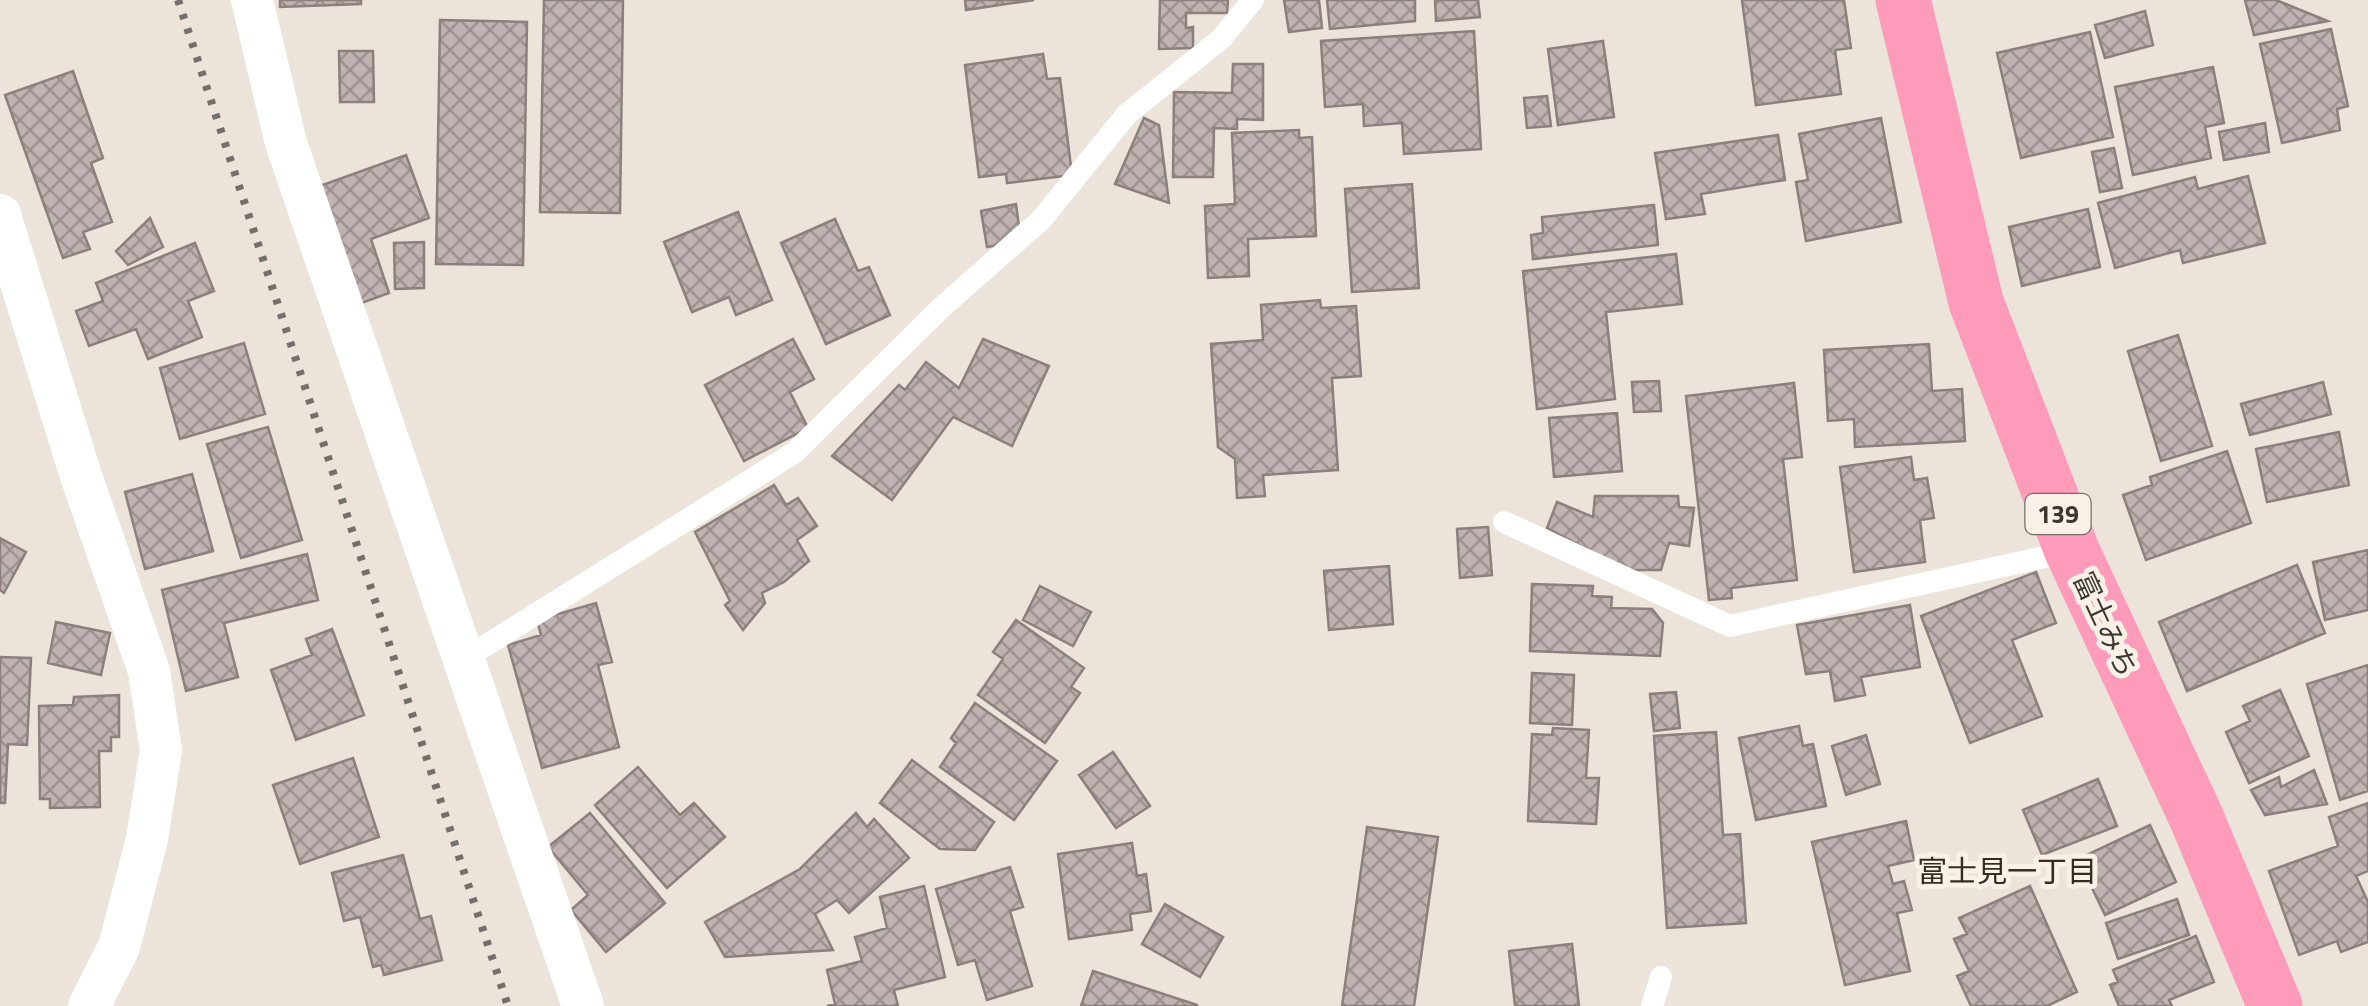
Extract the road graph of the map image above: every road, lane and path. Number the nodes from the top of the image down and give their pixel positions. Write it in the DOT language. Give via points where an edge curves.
graph roads {
  1 [pos="252,0"];
  2 [pos="1253,0"];
  3 [pos="1904,0"];
  4 [pos="0,216"];
  5 [pos="1504,522"];
  6 [pos="2072,551"];
  7 [pos="464,659"];
  8 [pos="1661,978"];
  9 [pos="88,1006"];
  10 [pos="582,1006"];
  11 [pos="1652,1006"];
  12 [pos="2276,1006"];
  1 -- 7 [label="street" via="286,143"];
  2 -- 7 [label="lane" via="1221,38 1126,114 1041,220 794,453"];
  3 -- 6 [label="highway, 富士みち / 139" via="1976,302"];
  4 -- 9 [label="street" via="148,670 160,750 148,839 119,947"];
  5 -- 6 [label="lane" via="1730,626"];
  6 -- 12 [label="highway, 富士みち / 139"];
  7 -- 10 [label="street"];
  8 -- 11 [label="lane"];
}
